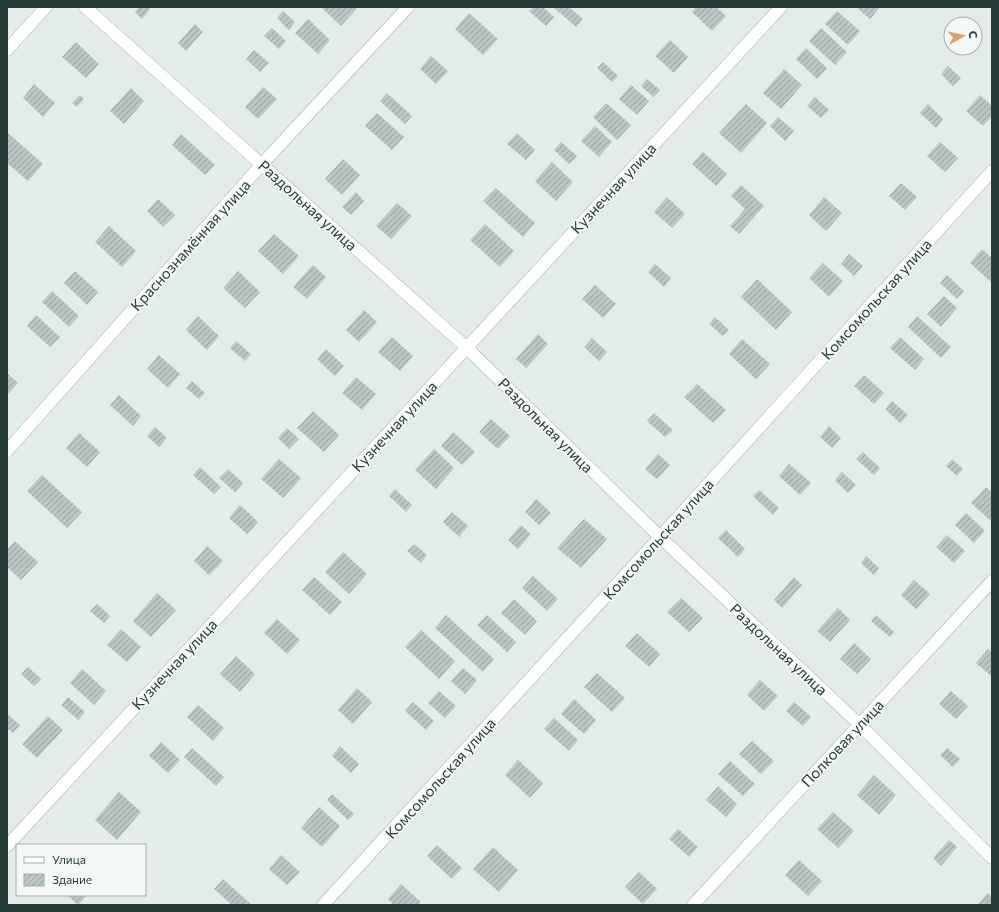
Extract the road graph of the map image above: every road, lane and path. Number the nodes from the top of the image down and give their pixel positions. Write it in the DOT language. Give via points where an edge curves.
graph roads {
  1 [pos="46,7"];
  2 [pos="85,7"];
  3 [pos="408,7"];
  4 [pos="781,7"];
  5 [pos="7,50"];
  6 [pos="262,164"];
  7 [pos="992,171"];
  8 [pos="466,347"];
  9 [pos="7,451"];
  10 [pos="660,537"];
  11 [pos="992,582"];
  12 [pos="859,724"];
  13 [pos="7,846"];
  14 [pos="992,858"];
  15 [pos="323,905"];
  16 [pos="693,905"];
  1 -- 5 [label="street"];
  2 -- 6 [label="street, Раздольная улица"];
  3 -- 6 [label="street, Краснознамённая улица"];
  4 -- 8 [label="street, Кузнечная улица"];
  6 -- 8 [label="street, Раздольная улица"];
  6 -- 9 [label="street, Краснознамённая улица"];
  7 -- 10 [label="street, Комсомольская улица"];
  8 -- 10 [label="street, Раздольная улица"];
  8 -- 13 [label="street, Кузнечная улица"];
  10 -- 12 [label="street, Раздольная улица"];
  10 -- 15 [label="street, Комсомольская улица"];
  11 -- 12 [label="street, Полковая улица"];
  12 -- 14 [label="street, Раздольная улица"];
  12 -- 16 [label="street, Полковая улица"];
}
